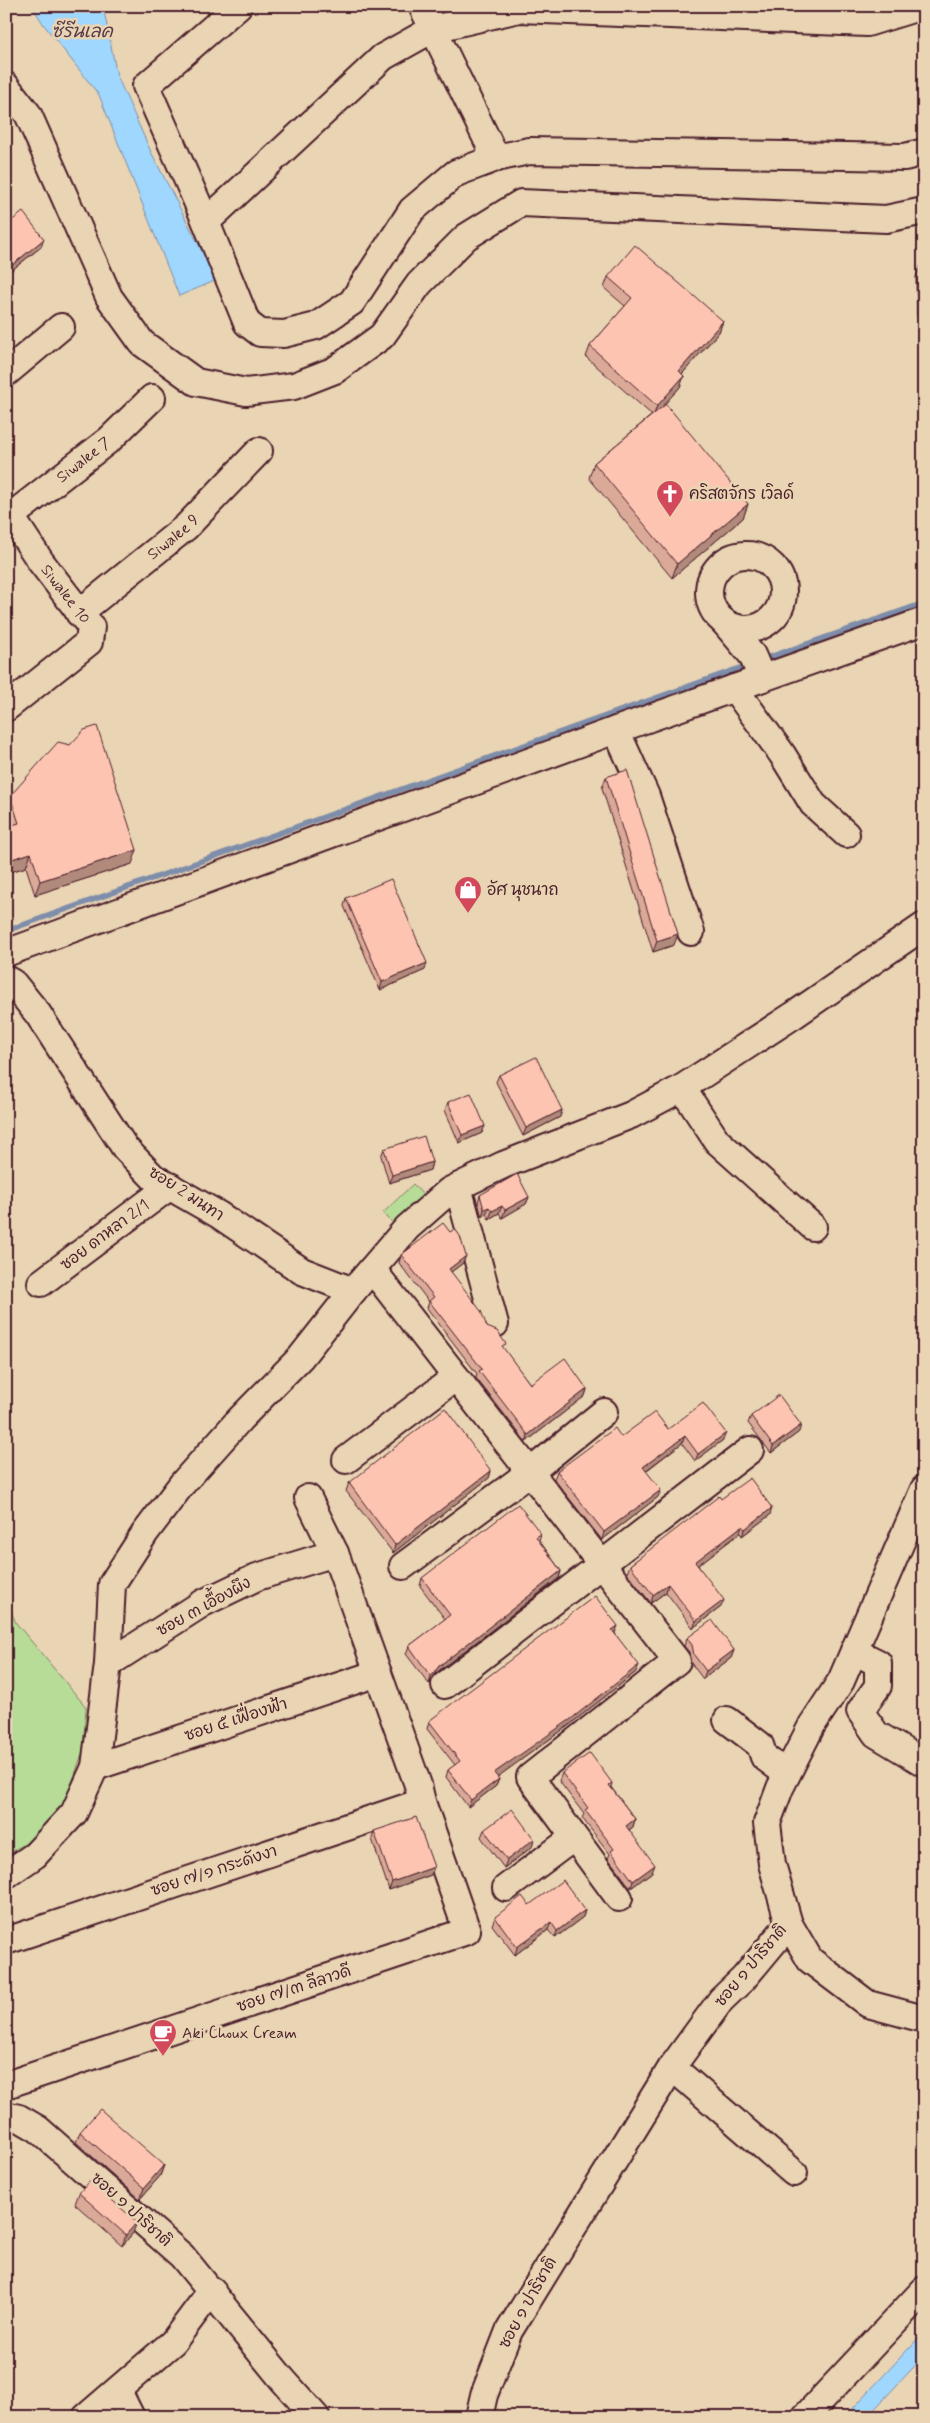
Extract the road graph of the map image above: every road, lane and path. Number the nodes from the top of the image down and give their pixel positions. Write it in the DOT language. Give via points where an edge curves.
graph roads {
  1 [pos="238,6"];
  2 [pos="922,6"];
  3 [pos="638,10"];
  4 [pos="427,18"];
  5 [pos="6,86"];
  6 [pos="924,152"];
  7 [pos="496,158"];
  8 [pos="924,211"];
  9 [pos="206,222"];
  10 [pos="61,327"];
  11 [pos="6,373"];
  12 [pos="152,398"];
  13 [pos="259,451"];
  14 [pos="8,516"];
  15 [pos="79,613"];
  16 [pos="924,621"];
  17 [pos="725,624"];
  18 [pos="758,668"];
  19 [pos="734,688"];
  20 [pos="6,708"];
  21 [pos="616,730"];
  22 [pos="846,834"];
  23 [pos="924,926"];
  24 [pos="692,932"];
  25 [pos="7,949"];
  26 [pos="6,979"];
  27 [pos="682,1088"];
  28 [pos="170,1186"];
  29 [pos="458,1187"];
  30 [pos="813,1227"];
  31 [pos="372,1269"];
  32 [pos="40,1283"];
  33 [pos="353,1291"];
  34 [pos="495,1324"];
  35 [pos="456,1377"];
  36 [pos="604,1412"];
  37 [pos="750,1450"];
  38 [pos="346,1460"];
  39 [pos="530,1472"];
  40 [pos="924,1489"];
  41 [pos="308,1498"];
  42 [pos="335,1553"];
  43 [pos="602,1565"];
  44 [pos="403,1566"];
  45 [pos="854,1651"];
  46 [pos="108,1664"];
  47 [pos="378,1674"];
  48 [pos="445,1685"];
  49 [pos="727,1720"];
  50 [pos="924,1763"];
  51 [pos="95,1767"];
  52 [pos="787,1774"];
  53 [pos="422,1802"];
  54 [pos="573,1838"];
  55 [pos="6,1875"];
  56 [pos="506,1888"];
  57 [pos="618,1898"];
  58 [pos="789,1924"];
  59 [pos="6,1941"];
  60 [pos="924,2019"];
  61 [pos="672,2067"];
  62 [pos="6,2085"];
  63 [pos="6,2115"];
  64 [pos="794,2173"];
  65 [pos="212,2290"];
  66 [pos="924,2290"];
  67 [pos="118,2391"];
  68 [pos="86,2417"];
  69 [pos="131,2417"];
  70 [pos="316,2417"];
  71 [pos="479,2417"];
  72 [pos="805,2417"];
  1 -- 9 [label="street" via="146,86"];
  2 -- 3 [label="street" via="867,22"];
  3 -- 4 [label="street" via="518,9"];
  4 -- 7 [label="street"];
  4 -- 9 [label="street"];
  5 -- 8 [label="street" via="28,114 110,297 142,343 196,382 246,392 294,386 335,370 382,336 418,284 466,237 522,203 886,219"];
  6 -- 7 [label="street" via="905,157 529,151"];
  7 -- 9 [label="street" via="456,173 412,210 352,302 316,326 284,334 260,333 247,323"];
  10 -- 11 [label="street"];
  12 -- 14 [label="street, Siwalee 7" via="110,439"];
  13 -- 15 [label="street, Siwalee 9" via="186,527"];
  14 -- 15 [label="street, Siwalee 10"];
  15 -- 20 [label="street, Siwalee 10" via="91,627 90,642"];
  16 -- 18 [label="street"];
  17 -- 18 [label="street"];
  18 -- 19 [label="street"];
  19 -- 21 [label="street"];
  19 -- 22 [label="street" via="782,754 813,804"];
  21 -- 24 [label="street" via="646,796"];
  21 -- 25 [label="street"];
  23 -- 27 [label="street"];
  26 -- 28 [label="street, ซอย 2 มนทา" via="38,1014 125,1148 153,1177"];
  27 -- 29 [label="street" via="631,1115 503,1165"];
  27 -- 30 [label="street" via="717,1141"];
  28 -- 32 [label="street, ซอย ดาหลา 2/1"];
  28 -- 33 [label="street, ซอย 2 มนทา" via="302,1271"];
  29 -- 31 [label="street" via="449,1191 407,1228"];
  29 -- 34 [label="street"];
  31 -- 33 [label="street"];
  31 -- 35 [label="street"];
  33 -- 46 [label="street" via="301,1357 182,1484 117,1576 112,1584"];
  35 -- 38 [label="street"];
  35 -- 39 [label="street"];
  36 -- 39 [label="street"];
  37 -- 43 [label="street"];
  39 -- 43 [label="street"];
  39 -- 44 [label="street"];
  40 -- 45 [label="street, ซอย ๑ ปาริชาติ"];
  41 -- 42 [label="street"];
  42 -- 46 [label="street, ซอย ๓ เอื้องผึง" via="257,1577 203,1603"];
  42 -- 47 [label="street"];
  43 -- 48 [label="street"];
  43 -- 54 [label="street" via="677,1662 530,1777"];
  45 -- 50 [label="street" via="878,1663 878,1686 860,1711 876,1734"];
  45 -- 52 [label="street, ซอย ๑ ปาริชาติ" via="841,1681 812,1725"];
  46 -- 51 [label="street"];
  47 -- 51 [label="street, ซอย ๕ เฟื่องฟ้า"];
  47 -- 53 [label="street"];
  49 -- 52 [label="street" via="757,1743 764,1757"];
  51 -- 55 [label="street" via="74,1813 35,1855"];
  52 -- 58 [label="street, ซอย ๑ ปาริชาติ" via="767,1823 772,1864"];
  53 -- 59 [label="street, ซอย ๗/๑ กระดังงา"];
  53 -- 62 [label="street, ซอย ๗/๓ ลีลาวดี" via="467,1931"];
  54 -- 56 [label="street"];
  54 -- 57 [label="street"];
  58 -- 60 [label="street" via="810,1960 835,1981 868,2004"];
  58 -- 61 [label="street, ซอย ๑ ปาริชาติ" via="721,2000"];
  61 -- 64 [label="street"];
  61 -- 71 [label="street, ซอย ๑ ปาริชาติ" via="509,2331 484,2395"];
  63 -- 65 [label="street, ซอย ๑ ปาริชาติ" via="38,2129 182,2256"];
  65 -- 67 [label="street" via="173,2342"];
  65 -- 70 [label="street, ซอย ๑ ปาริชาติ" via="282,2380"];
  66 -- 72 [label="street"];
  67 -- 68 [label="street"];
  67 -- 69 [label="street"];
}
